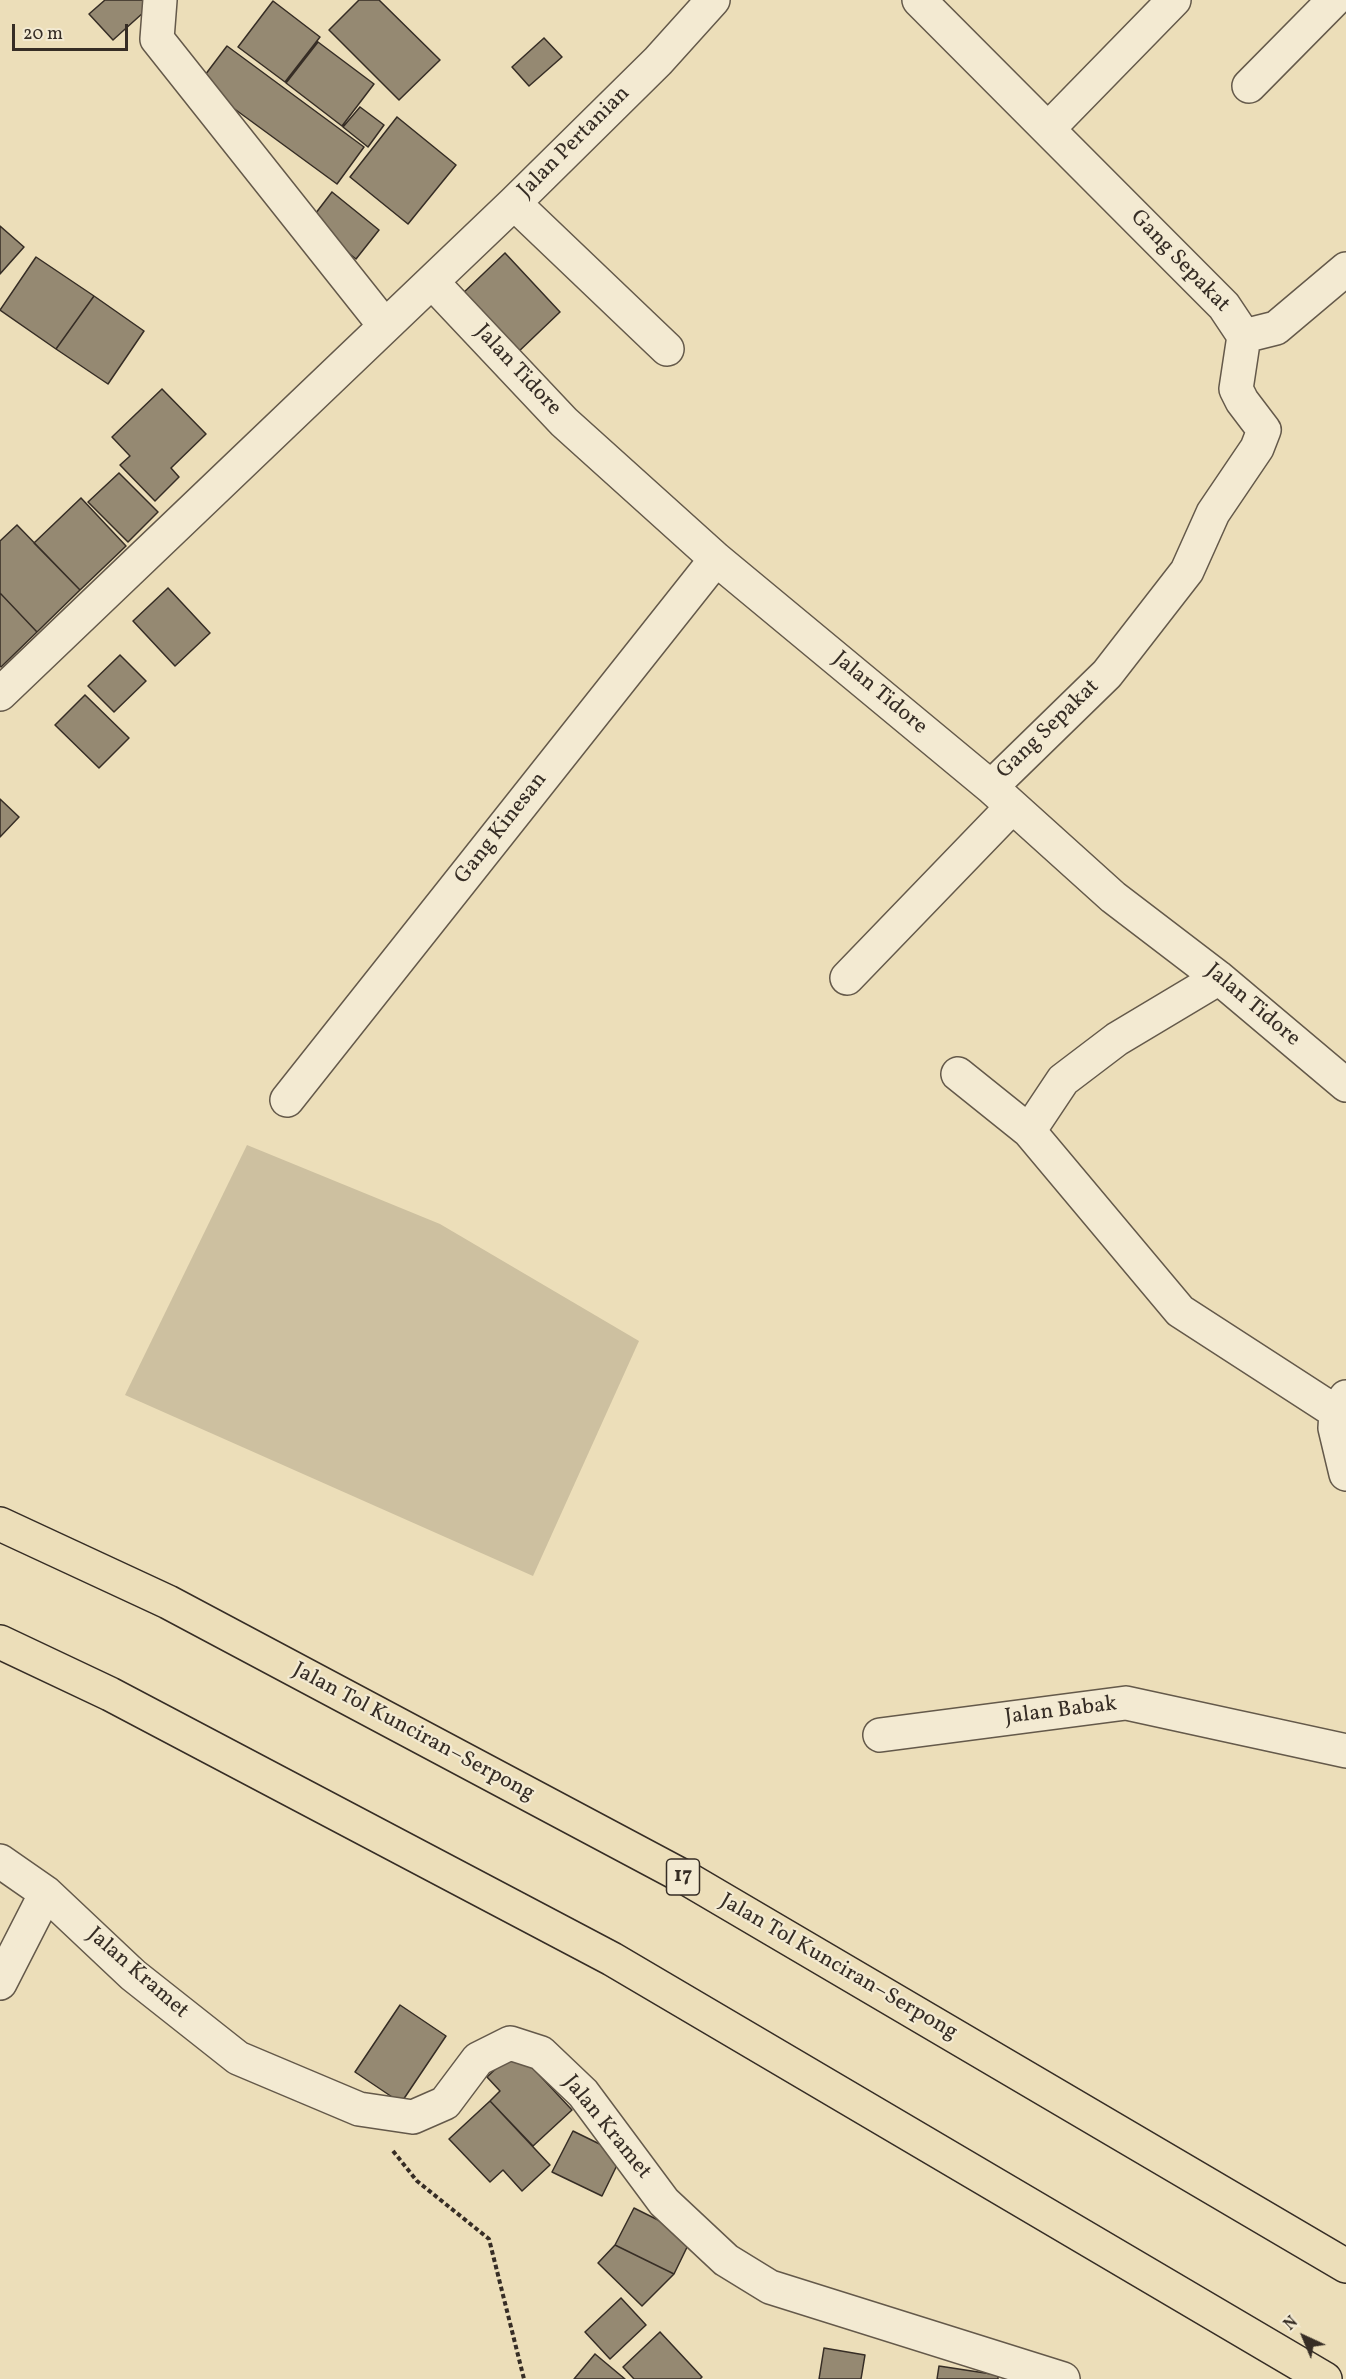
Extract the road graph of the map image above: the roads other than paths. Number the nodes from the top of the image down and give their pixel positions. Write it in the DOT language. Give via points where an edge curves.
graph roads {
  1 [pos="160,0"];
  2 [pos="713,0"];
  3 [pos="919,0"];
  4 [pos="1174,0"];
  5 [pos="1334,0"];
  6 [pos="1249,86"];
  7 [pos="1049,128"];
  8 [pos="514,203"];
  9 [pos="1346,269"];
  10 [pos="432,282"];
  11 [pos="385,326"];
  12 [pos="1244,336"];
  13 [pos="667,349"];
  14 [pos="716,559"];
  15 [pos="0,694"];
  16 [pos="1001,797"];
  17 [pos="847,978"];
  18 [pos="1219,978"];
  19 [pos="958,1074"];
  20 [pos="1346,1085"];
  21 [pos="288,1100"];
  22 [pos="1029,1131"];
  23 [pos="1341,1404"];
  24 [pos="1346,1474"];
  25 [pos="0,1524"];
  26 [pos="0,1642"];
  27 [pos="880,1735"];
  28 [pos="1346,1751"];
  29 [pos="0,1861"];
  30 [pos="46,1893"];
  31 [pos="0,1983"];
  32 [pos="1346,2266"];
  33 [pos="1063,2379"];
  34 [pos="1325,2379"];
  1 -- 11 [label="street" via="157,39"];
  2 -- 8 [label="street, Jalan Pertanian" via="658,61"];
  3 -- 7 [label="street, Gang Sepakat"];
  4 -- 7 [label="street"];
  5 -- 6 [label="street"];
  7 -- 12 [label="street, Gang Sepakat" via="1224,306"];
  8 -- 10 [label="street, Jalan Pertanian"];
  8 -- 13 [label="street"];
  9 -- 12 [label="street" via="1276,328"];
  10 -- 11 [label="street, Jalan Pertanian"];
  10 -- 14 [label="street, Jalan Tidore" via="564,422"];
  11 -- 15 [label="street, Jalan Pertanian"];
  12 -- 16 [label="street, Gang Sepakat" via="1236,388 1264,430 1257,448 1213,513 1187,571 1107,674"];
  14 -- 16 [label="street, Jalan Tidore"];
  14 -- 21 [label="street, Gang Kinesan"];
  16 -- 17 [label="street"];
  16 -- 18 [label="street, Jalan Tidore" via="1113,897"];
  18 -- 20 [label="street, Jalan Tidore"];
  18 -- 22 [label="street" via="1117,1038 1063,1080"];
  19 -- 22 [label="street"];
  22 -- 23 [label="street" via="1180,1311"];
  23 -- 24 [label="street" via="1335,1428"];
  25 -- 32 [label="highway, Jalan Tol Kunciran–Serpong / 17" via="168,1602 686,1878"];
  26 -- 34 [label="highway" via="110,1694 612,1959"];
  27 -- 28 [label="street, Jalan Babak" via="1126,1703"];
  29 -- 30 [label="street, Jalan Kramet"];
  30 -- 31 [label="street"];
  30 -- 33 [label="street, Jalan Kramet" via="133,1975 238,2058 359,2109 412,2117 445,2103 478,2058 510,2043 541,2053 583,2092 664,2202 726,2260 770,2287"];
}
